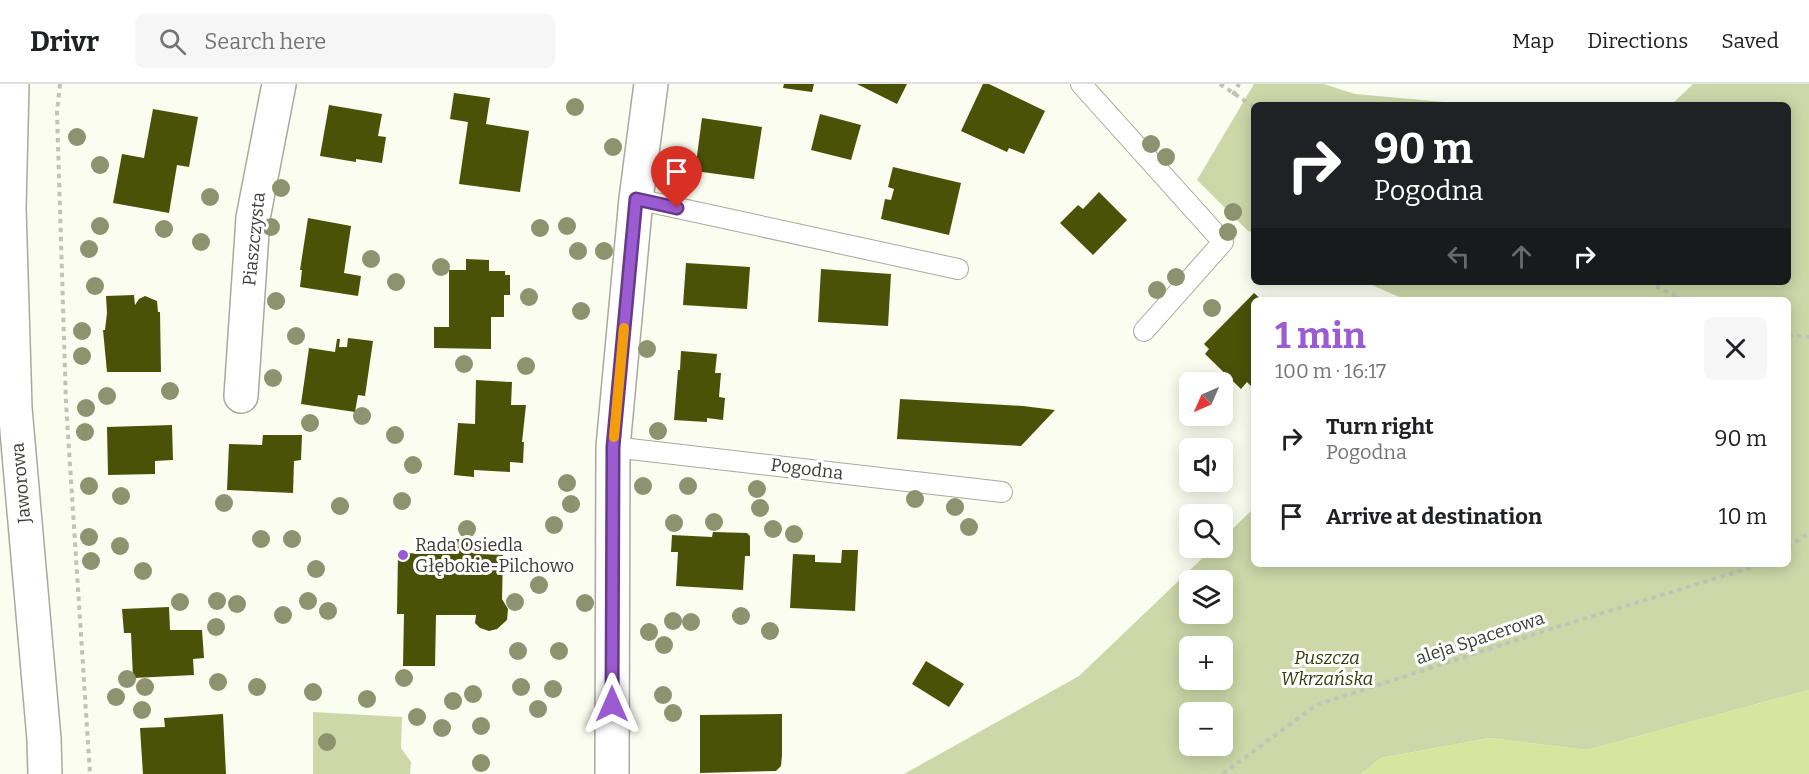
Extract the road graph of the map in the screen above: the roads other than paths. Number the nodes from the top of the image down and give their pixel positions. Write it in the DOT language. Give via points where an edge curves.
graph roads {
  1 [pos="12,84"];
  2 [pos="279,84"];
  3 [pos="651,84"];
  4 [pos="1081,84"];
  5 [pos="636,199"];
  6 [pos="958,269"];
  7 [pos="1144,331"];
  8 [pos="241,396"];
  9 [pos="613,447"];
  10 [pos="1002,492"];
  11 [pos="45,774"];
  12 [pos="612,774"];
  1 -- 11 [label="street, Jaworowa" via="9,208 15,408"];
  2 -- 8 [label="street, Piaszczysta" via="253,218"];
  3 -- 5 [label="street"];
  4 -- 7 [label="lane" via="1223,242"];
  5 -- 6 [label="lane"];
  5 -- 9 [label="street"];
  9 -- 10 [label="lane, Pogodna"];
  9 -- 12 [label="street"];
}
